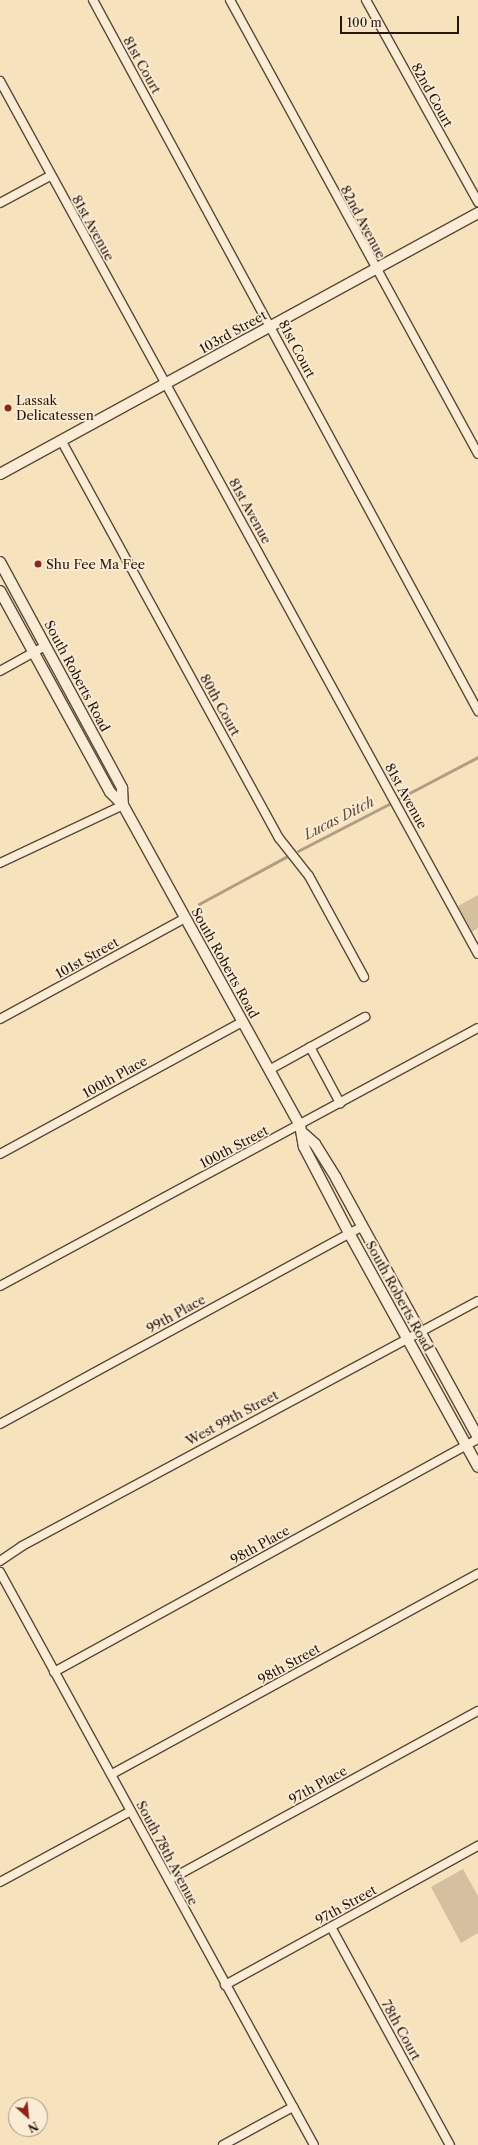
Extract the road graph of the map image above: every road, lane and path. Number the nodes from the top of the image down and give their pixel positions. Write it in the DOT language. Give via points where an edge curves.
graph roads {
  1 [pos="93,0"];
  2 [pos="230,0"];
  3 [pos="366,0"];
  4 [pos="0,81"];
  5 [pos="50,176"];
  6 [pos="478,202"];
  7 [pos="0,203"];
  8 [pos="478,213"];
  9 [pos="375,269"];
  10 [pos="270,326"];
  11 [pos="167,383"];
  12 [pos="61,440"];
  13 [pos="478,454"];
  14 [pos="0,474"];
  15 [pos="0,562"];
  16 [pos="0,591"];
  17 [pos="45,646"];
  18 [pos="34,652"];
  19 [pos="0,671"];
  20 [pos="478,710"];
  21 [pos="123,805"];
  22 [pos="0,863"];
  23 [pos="185,918"];
  24 [pos="478,954"];
  25 [pos="364,977"];
  26 [pos="365,1017"];
  27 [pos="0,1019"];
  28 [pos="242,1022"];
  29 [pos="478,1028"];
  30 [pos="310,1047"];
  31 [pos="269,1070"];
  32 [pos="340,1103"];
  33 [pos="302,1130"];
  34 [pos="0,1154"];
  35 [pos="363,1226"];
  36 [pos="349,1233"];
  37 [pos="0,1286"];
  38 [pos="478,1301"];
  39 [pos="421,1331"];
  40 [pos="408,1338"];
  41 [pos="0,1424"];
  42 [pos="478,1438"];
  43 [pos="466,1446"];
  44 [pos="478,1468"];
  45 [pos="0,1561"];
  46 [pos="0,1572"];
  47 [pos="478,1574"];
  48 [pos="54,1672"];
  49 [pos="478,1711"];
  50 [pos="112,1774"];
  51 [pos="131,1811"];
  52 [pos="478,1846"];
  53 [pos="169,1880"];
  54 [pos="0,1882"];
  55 [pos="331,1927"];
  56 [pos="225,1984"];
  57 [pos="293,2107"];
  58 [pos="223,2145"];
  59 [pos="314,2145"];
  60 [pos="450,2145"];
  1 -- 10 [label="street, 81st Court"];
  2 -- 9 [label="street, 82nd Avenue"];
  3 -- 6 [label="street, 82nd Court"];
  4 -- 5 [label="street, 81st Avenue"];
  5 -- 7 [label="street"];
  5 -- 11 [label="street, 81st Avenue"];
  8 -- 9 [label="street, 103rd Street"];
  9 -- 10 [label="street, 103rd Street"];
  9 -- 13 [label="street, 82nd Avenue"];
  10 -- 11 [label="street, 103rd Street"];
  10 -- 20 [label="street, 81st Court"];
  11 -- 12 [label="street, 103rd Street"];
  11 -- 24 [label="street, 81st Avenue"];
  12 -- 14 [label="street, 103rd Street"];
  12 -- 25 [label="street, 80th Court" via="279,838 309,876"];
  15 -- 17 [label="street, South Roberts Road"];
  16 -- 18 [label="street, South Roberts Road"];
  17 -- 18 [label="street"];
  17 -- 21 [label="street, South Roberts Road" via="122,788"];
  18 -- 19 [label="street"];
  18 -- 21 [label="street, South Roberts Road" via="110,792"];
  21 -- 22 [label="street"];
  21 -- 23 [label="street, South Roberts Road"];
  23 -- 27 [label="street, 101st Street"];
  23 -- 28 [label="street, South Roberts Road"];
  26 -- 30 [label="street"];
  28 -- 31 [label="street, South Roberts Road"];
  28 -- 34 [label="street, 100th Place"];
  29 -- 32 [label="street, 100th Street"];
  30 -- 31 [label="street"];
  30 -- 32 [label="street"];
  31 -- 33 [label="street, South Roberts Road"];
  32 -- 33 [label="street, 100th Street"];
  33 -- 35 [label="street, South Roberts Road" via="315,1144"];
  33 -- 36 [label="street, South Roberts Road" via="304,1147"];
  33 -- 37 [label="street, 100th Street"];
  35 -- 36 [label="street, 99th Place"];
  35 -- 39 [label="street, South Roberts Road"];
  36 -- 40 [label="street, South Roberts Road"];
  36 -- 41 [label="street, 99th Place"];
  38 -- 39 [label="street, West 99th Street"];
  39 -- 40 [label="street, West 99th Street"];
  39 -- 42 [label="street, South Roberts Road"];
  40 -- 43 [label="street, South Roberts Road"];
  40 -- 45 [label="street, West 99th Street" via="22,1546"];
  42 -- 43 [label="street, 98th Place"];
  43 -- 44 [label="street, South Roberts Road"];
  43 -- 48 [label="street, 98th Place"];
  46 -- 48 [label="street, South 78th Avenue"];
  47 -- 50 [label="street, 98th Street"];
  48 -- 50 [label="street, South 78th Avenue"];
  49 -- 53 [label="street, 97th Place"];
  50 -- 51 [label="street, South 78th Avenue"];
  51 -- 53 [label="street, South 78th Avenue"];
  51 -- 54 [label="street"];
  52 -- 55 [label="street, 97th Street"];
  53 -- 56 [label="street, South 78th Avenue"];
  55 -- 56 [label="street, 97th Street"];
  55 -- 60 [label="street, 78th Court"];
  56 -- 57 [label="street, South 78th Avenue"];
  57 -- 58 [label="street"];
  57 -- 59 [label="street, South 78th Avenue"];
}
